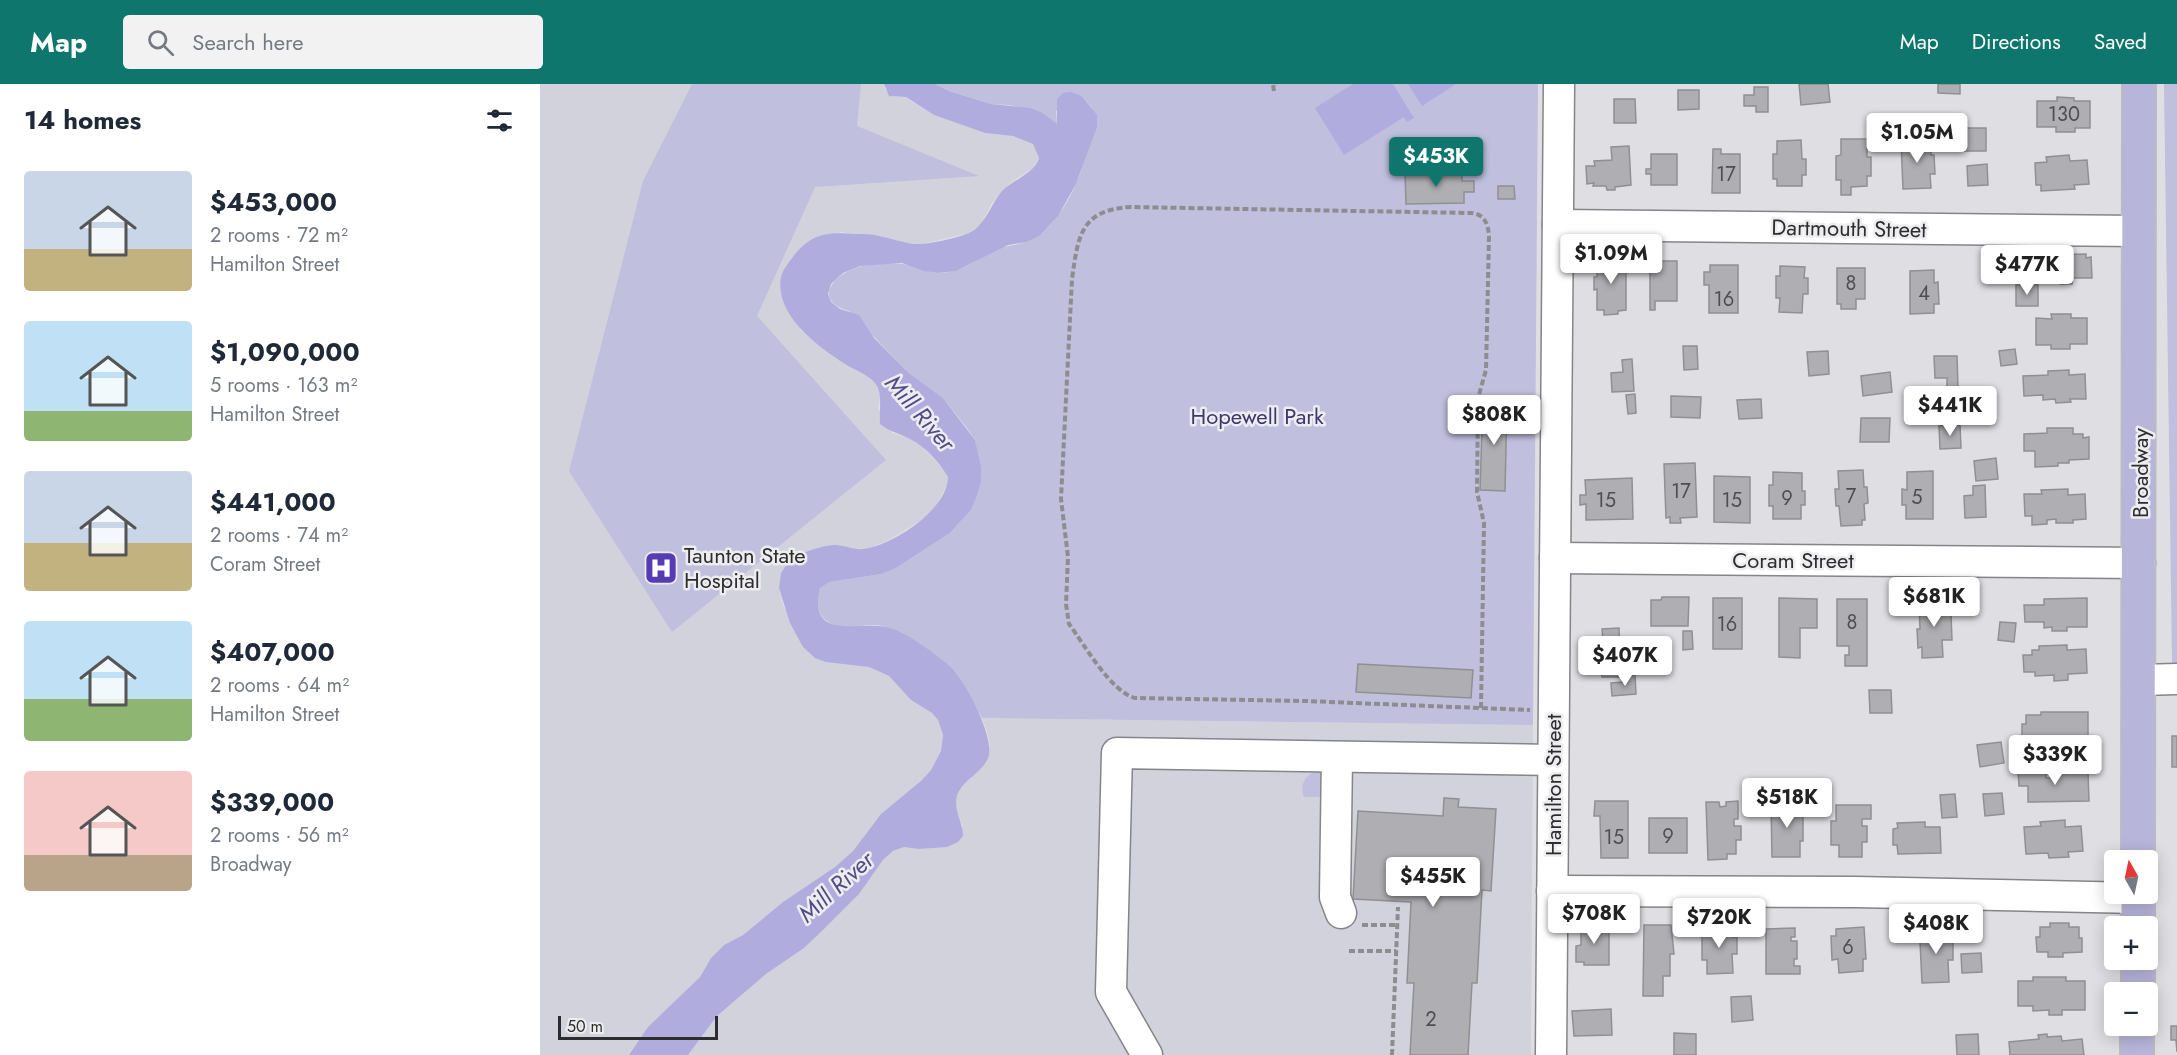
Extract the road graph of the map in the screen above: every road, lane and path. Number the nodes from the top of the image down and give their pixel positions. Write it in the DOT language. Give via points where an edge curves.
graph roads {
  1 [pos="1276,84"];
  2 [pos="1559,84"];
  3 [pos="2139,84"];
  4 [pos="1274,90"];
  5 [pos="1558,225"];
  6 [pos="2139,231"];
  7 [pos="1555,558"];
  8 [pos="2140,563"];
  9 [pos="2177,679"];
  10 [pos="2140,680"];
  11 [pos="1481,708"];
  12 [pos="1537,710"];
  13 [pos="1336,757"];
  14 [pos="1553,760"];
  15 [pos="2138,850"];
  16 [pos="1552,891"];
  17 [pos="2138,906"];
  18 [pos="1398,907"];
  19 [pos="1351,919"];
  20 [pos="1397,925"];
  21 [pos="1349,951"];
  22 [pos="1396,951"];
  23 [pos="2137,1036"];
  24 [pos="1147,1055"];
  25 [pos="1392,1055"];
  26 [pos="1551,1055"];
  27 [pos="2137,1055"];
  1 -- 4 [label="path"];
  2 -- 5 [label="street, Hamilton Street"];
  3 -- 6 [label="main road, Broadway"];
  5 -- 6 [label="street, Dartmouth Street"];
  5 -- 7 [label="street, Hamilton Street"];
  6 -- 8 [label="main road, Broadway"];
  7 -- 8 [label="street, Coram Street"];
  7 -- 14 [label="street, Hamilton Street"];
  8 -- 10 [label="main road, Broadway"];
  9 -- 10 [label="street"];
  10 -- 15 [label="main road, Broadway"];
  11 -- 11 [label="path" via="1135,698 1114,685 1066,615 1068,557 1061,499 1072,279 1079,243 1087,223 1095,216 1130,207 1471,213 1485,219 1489,236 1486,370 1478,398 1477,468 1484,524"];
  11 -- 12 [label="path"];
  13 -- 14 [label="street"];
  13 -- 19 [label="street" via="1335,897"];
  13 -- 24 [label="street" via="1117,753 1111,993"];
  14 -- 16 [label="street, Hamilton Street"];
  16 -- 17 [label="street" via="1856,892"];
  16 -- 26 [label="street, Hamilton Street"];
  18 -- 20 [label="path"];
  19 -- 20 [label="path"];
  20 -- 22 [label="path"];
  21 -- 22 [label="path"];
  22 -- 25 [label="path"];
  23 -- 27 [label="main road"];
}
